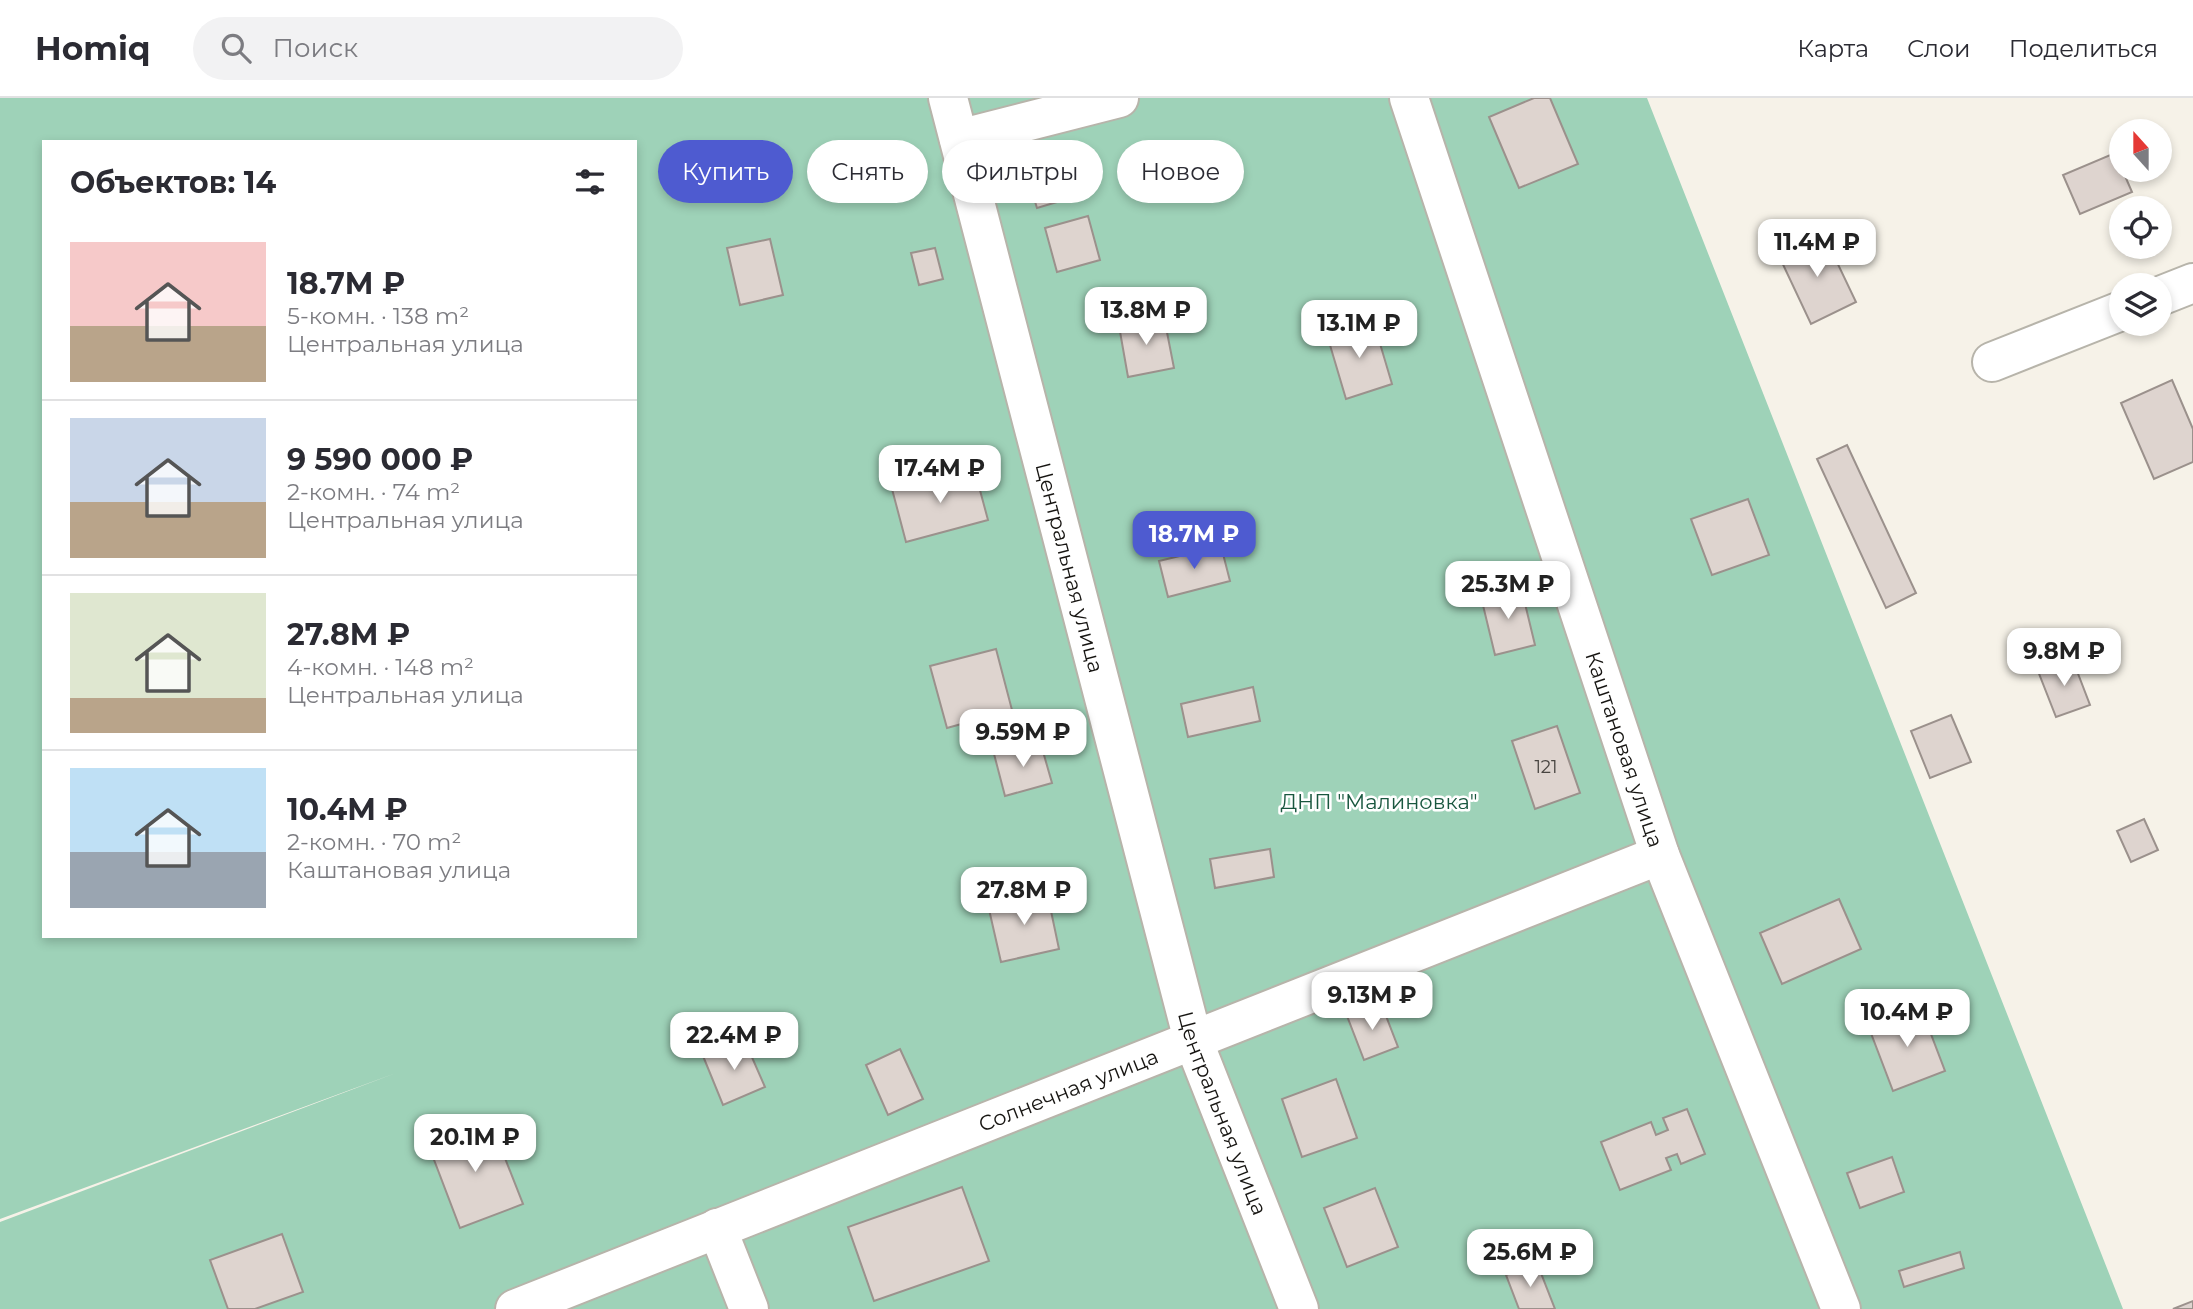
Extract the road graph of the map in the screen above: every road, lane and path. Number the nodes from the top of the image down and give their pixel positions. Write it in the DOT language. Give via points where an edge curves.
graph roads {
  1 [pos="948,98"];
  2 [pos="1119,98"];
  3 [pos="1409,98"];
  4 [pos="958,139"];
  5 [pos="2193,283"];
  6 [pos="2172,291"];
  7 [pos="2109,316"];
  8 [pos="1992,362"];
  9 [pos="1660,855"];
  10 [pos="1193,1040"];
  11 [pos="718,1228"];
  12 [pos="515,1309"];
  13 [pos="750,1309"];
  14 [pos="1299,1309"];
  15 [pos="1841,1309"];
  1 -- 4 [label="street, Центральная улица"];
  2 -- 4 [label="street"];
  3 -- 9 [label="street, Каштановая улица"];
  4 -- 10 [label="street, Центральная улица"];
  5 -- 6 [label="street"];
  7 -- 8 [label="street"];
  9 -- 10 [label="street, Солнечная улица"];
  9 -- 15 [label="street, Каштановая улица"];
  10 -- 11 [label="street, Солнечная улица"];
  10 -- 14 [label="street, Центральная улица"];
  11 -- 12 [label="street, Солнечная улица"];
  11 -- 13 [label="street"];
}
